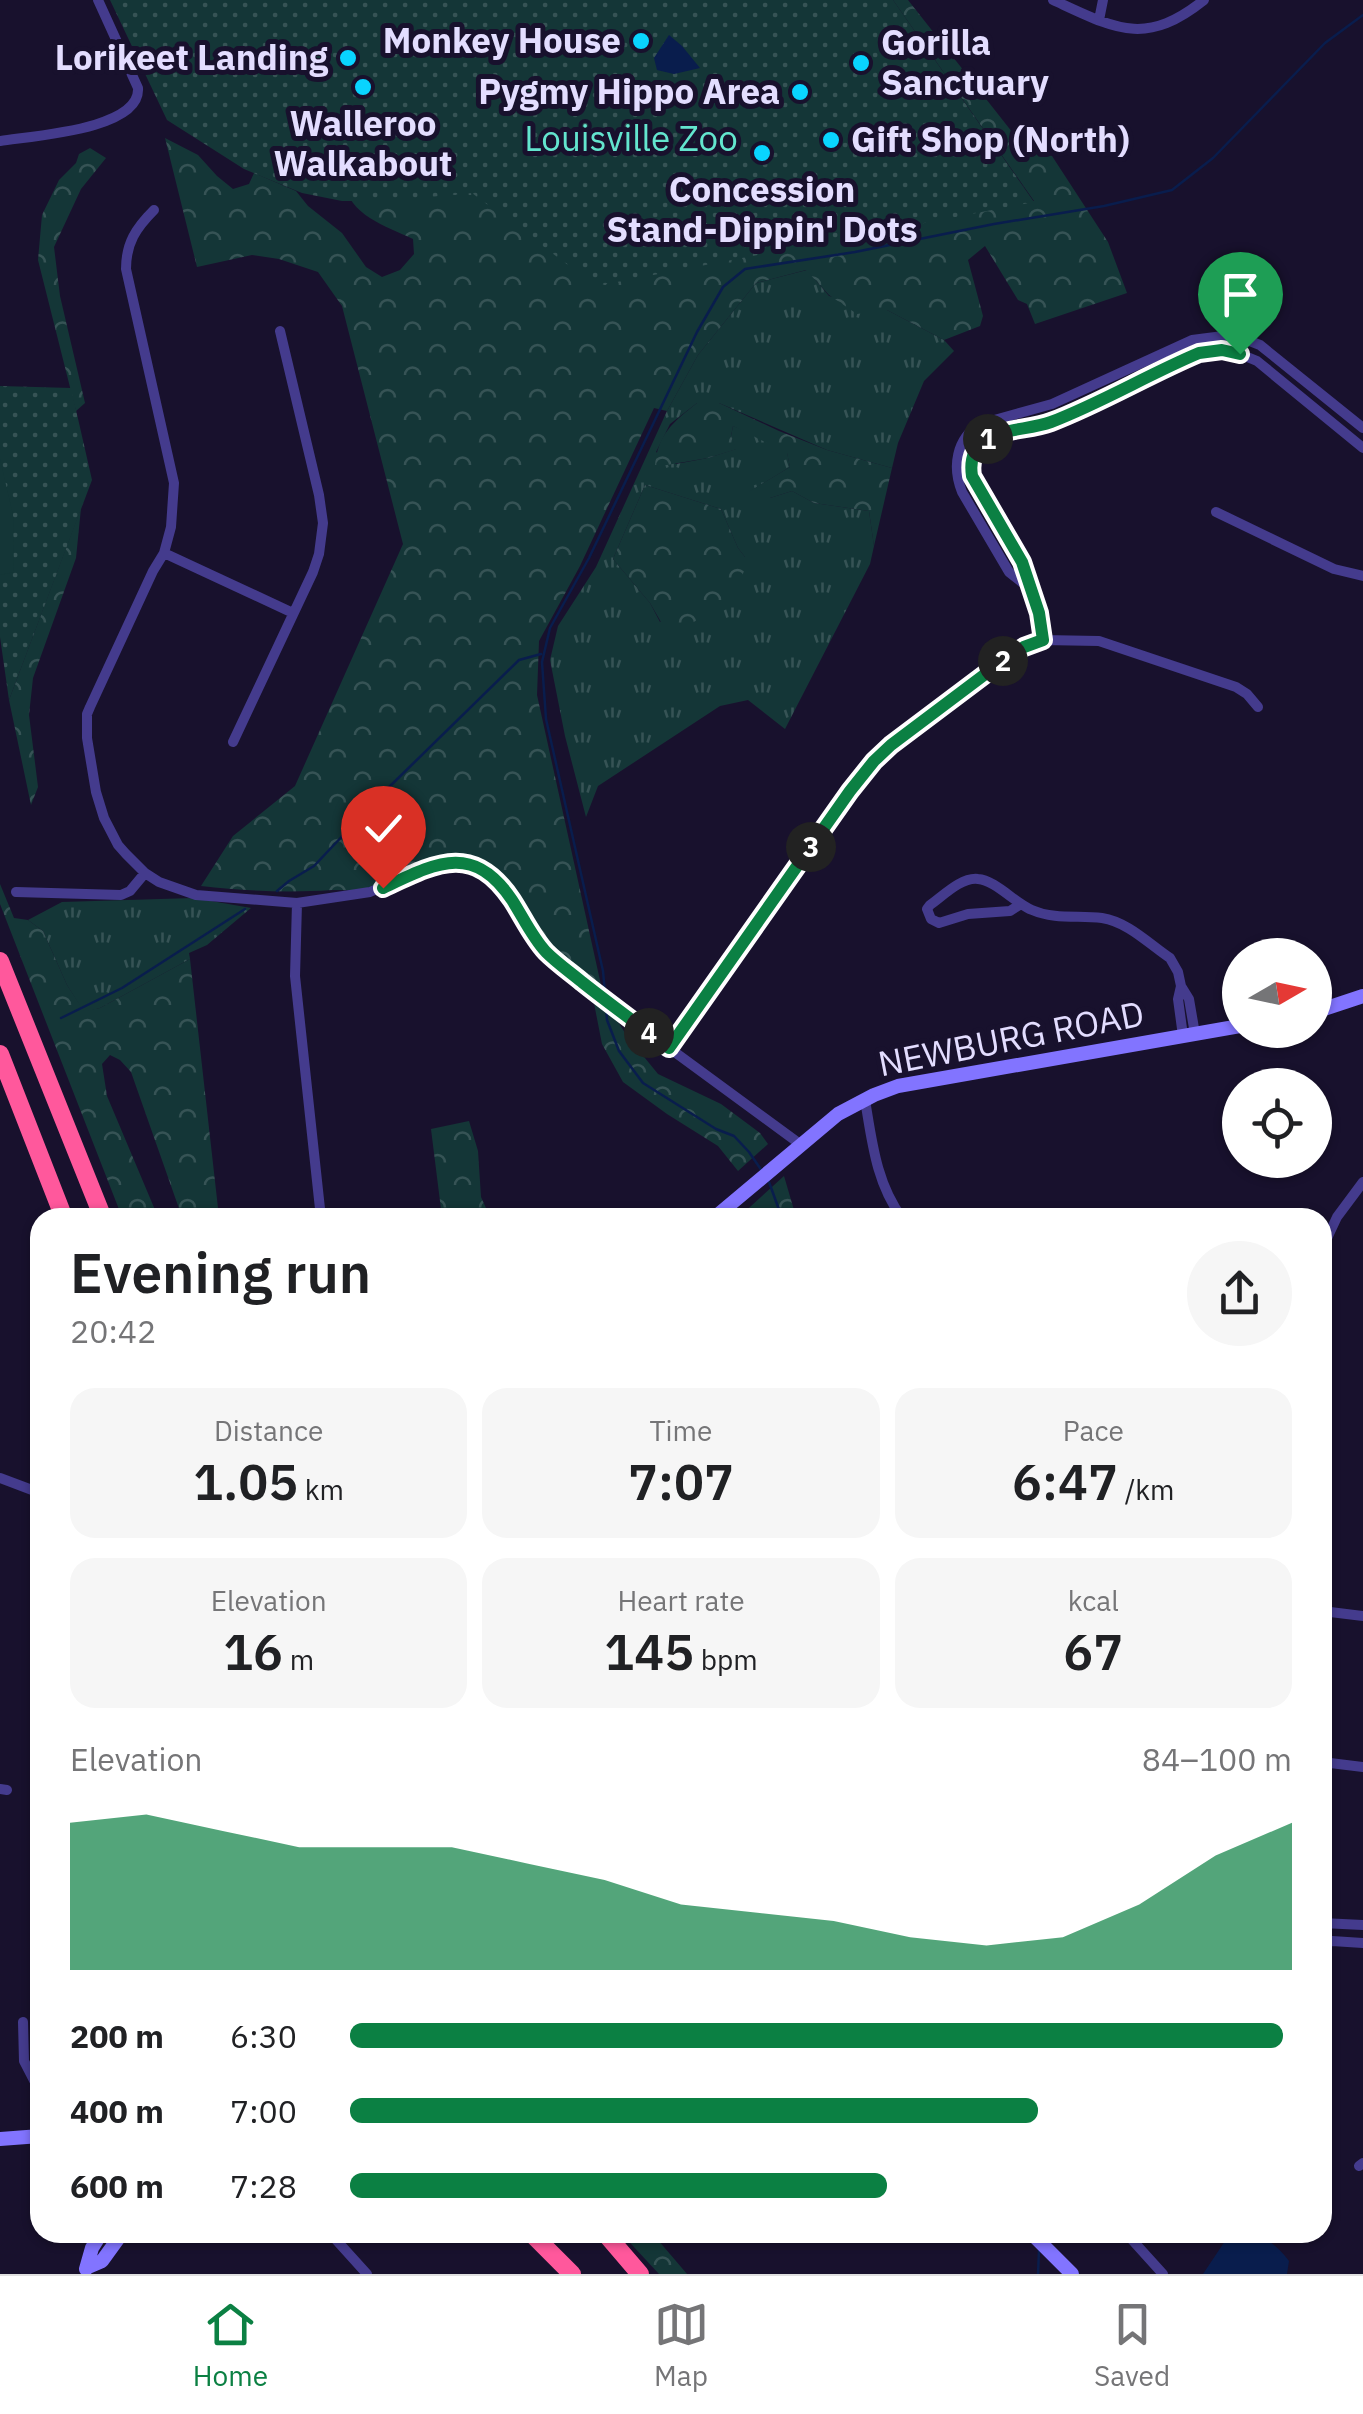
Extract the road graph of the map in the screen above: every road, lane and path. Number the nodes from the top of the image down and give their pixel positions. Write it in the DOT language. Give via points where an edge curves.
graph roads {
  1 [pos="98,0"];
  2 [pos="1053,0"];
  3 [pos="1103,0"];
  4 [pos="1204,0"];
  5 [pos="1099,20"];
  6 [pos="0,141"];
  7 [pos="154,210"];
  8 [pos="280,330"];
  9 [pos="1002,418"];
  10 [pos="1363,428"];
  11 [pos="1006,432"];
  12 [pos="1363,448"];
  13 [pos="1216,512"];
  14 [pos="164,553"];
  15 [pos="1363,576"];
  16 [pos="1028,586"];
  17 [pos="292,614"];
  18 [pos="1043,640"];
  19 [pos="1258,708"];
  20 [pos="233,742"];
  21 [pos="145,873"];
  22 [pos="16,892"];
  23 [pos="297,904"];
  24 [pos="1020,904"];
  25 [pos="0,961"];
  26 [pos="1363,996"];
  27 [pos="1332,1006"];
  28 [pos="1222,1029"];
  29 [pos="1189,1035"];
  30 [pos="669,1048"];
  31 [pos="0,1054"];
  32 [pos="864,1100"];
  33 [pos="800,1144"];
  34 [pos="88,1181"];
  35 [pos="1363,1182"];
  36 [pos="60,1208"];
  37 [pos="99,1208"];
  38 [pos="110,1208"];
  39 [pos="320,1208"];
  40 [pos="725,1208"];
  41 [pos="895,1208"];
  42 [pos="1332,1227"];
  43 [pos="0,1478"];
  44 [pos="30,1488"];
  45 [pos="1332,1612"];
  46 [pos="1363,1616"];
  47 [pos="1332,1763"];
  48 [pos="1363,1767"];
  49 [pos="1332,1924"];
  50 [pos="1363,1925"];
  51 [pos="1332,1941"];
  52 [pos="1363,1943"];
  53 [pos="23,2022"];
  54 [pos="30,2073"];
  55 [pos="30,2137"];
  56 [pos="0,2139"];
  57 [pos="95,2243"];
  58 [pos="115,2243"];
  59 [pos="339,2243"];
  60 [pos="541,2243"];
  61 [pos="557,2243"];
  62 [pos="613,2243"];
  63 [pos="1041,2243"];
  64 [pos="1135,2243"];
  65 [pos="88,2272"];
  66 [pos="368,2274"];
  67 [pos="572,2274"];
  68 [pos="582,2274"];
  69 [pos="640,2274"];
  70 [pos="1072,2274"];
  71 [pos="1164,2274"];
  1 -- 6 [label="street" via="138,88 134,103 97,126"];
  2 -- 5 [label="street"];
  3 -- 5 [label="street"];
  4 -- 5 [label="street" via="1150,28"];
  7 -- 14 [label="street" via="128,244 126,269 174,483"];
  8 -- 17 [label="street" via="323,523 313,572"];
  9 -- 10 [label="street" via="1052,404 1192,340 1224,336 1260,345"];
  9 -- 11 [label="street"];
  9 -- 16 [label="street" via="965,437 957,480 1009,572"];
  11 -- 12 [label="street" via="1050,422 1199,353 1222,350 1256,362"];
  11 -- 16 [label="street" via="982,442 971,469 1022,562"];
  13 -- 15 [label="street" via="1334,569"];
  14 -- 17 [label="street"];
  14 -- 21 [label="street" via="86,728 104,818"];
  16 -- 18 [label="street"];
  17 -- 20 [label="street"];
  18 -- 19 [label="street" via="1099,641 1236,687"];
  18 -- 30 [label="street" via="1000,663 874,761"];
  21 -- 22 [label="street" via="121,895"];
  21 -- 23 [label="street" via="186,893"];
  23 -- 30 [label="street" via="370,892 442,864 470,864 498,881 545,951"];
  23 -- 39 [label="street" via="296,990"];
  24 -- 24 [label="street" via="974,878 927,910 939,923"];
  24 -- 29 [label="street" via="1042,914 1118,922 1170,958 1189,999"];
  25 -- 34 [label="highway"];
  26 -- 27 [label="main road"];
  28 -- 29 [label="main road, NEWBURG ROAD"];
  29 -- 32 [label="main road, NEWBURG ROAD" via="908,1083"];
  30 -- 33 [label="street"];
  31 -- 36 [label="highway"];
  32 -- 33 [label="main road, NEWBURG ROAD"];
  32 -- 41 [label="street" via="876,1165"];
  33 -- 40 [label="main road, NEWBURG ROAD"];
  34 -- 37 [label="highway"];
  34 -- 38 [label="highway"];
  35 -- 42 [label="street"];
  43 -- 44 [label="street"];
  45 -- 46 [label="street"];
  47 -- 48 [label="street"];
  49 -- 50 [label="street"];
  51 -- 52 [label="street"];
  53 -- 54 [label="street"];
  55 -- 56 [label="main road"];
  57 -- 65 [label="main road"];
  58 -- 65 [label="main road"];
  59 -- 66 [label="street"];
  60 -- 67 [label="highway"];
  61 -- 68 [label="highway"];
  62 -- 69 [label="highway"];
  63 -- 70 [label="main road"];
  64 -- 71 [label="street"];
}
